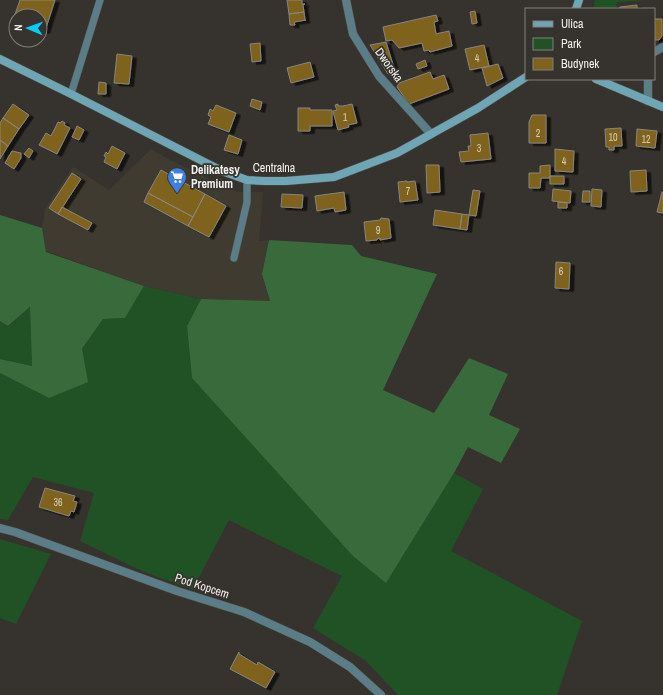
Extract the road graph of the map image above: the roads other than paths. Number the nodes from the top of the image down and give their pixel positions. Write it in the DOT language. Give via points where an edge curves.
graph roads {
  1 [pos="100,0"];
  2 [pos="346,0"];
  3 [pos="0,59"];
  4 [pos="525,78"];
  5 [pos="602,80"];
  6 [pos="648,80"];
  7 [pos="71,94"];
  8 [pos="648,101"];
  9 [pos="663,107"];
  10 [pos="431,134"];
  11 [pos="247,180"];
  12 [pos="234,258"];
  13 [pos="0,528"];
  14 [pos="381,695"];
  1 -- 7 [label="lane"];
  2 -- 10 [label="street, Dworska" via="353,34 375,70"];
  3 -- 7 [label="street, Centralna"];
  4 -- 10 [label="street, Centralna"];
  5 -- 8 [label="street"];
  6 -- 8 [label="street"];
  7 -- 11 [label="street, Centralna" via="222,171"];
  8 -- 9 [label="street"];
  10 -- 11 [label="street, Centralna" via="397,153 334,177 286,181"];
  11 -- 12 [label="lane" via="247,202"];
  13 -- 14 [label="street, Pod Kopcem" via="244,612 310,642 350,667"];
}
